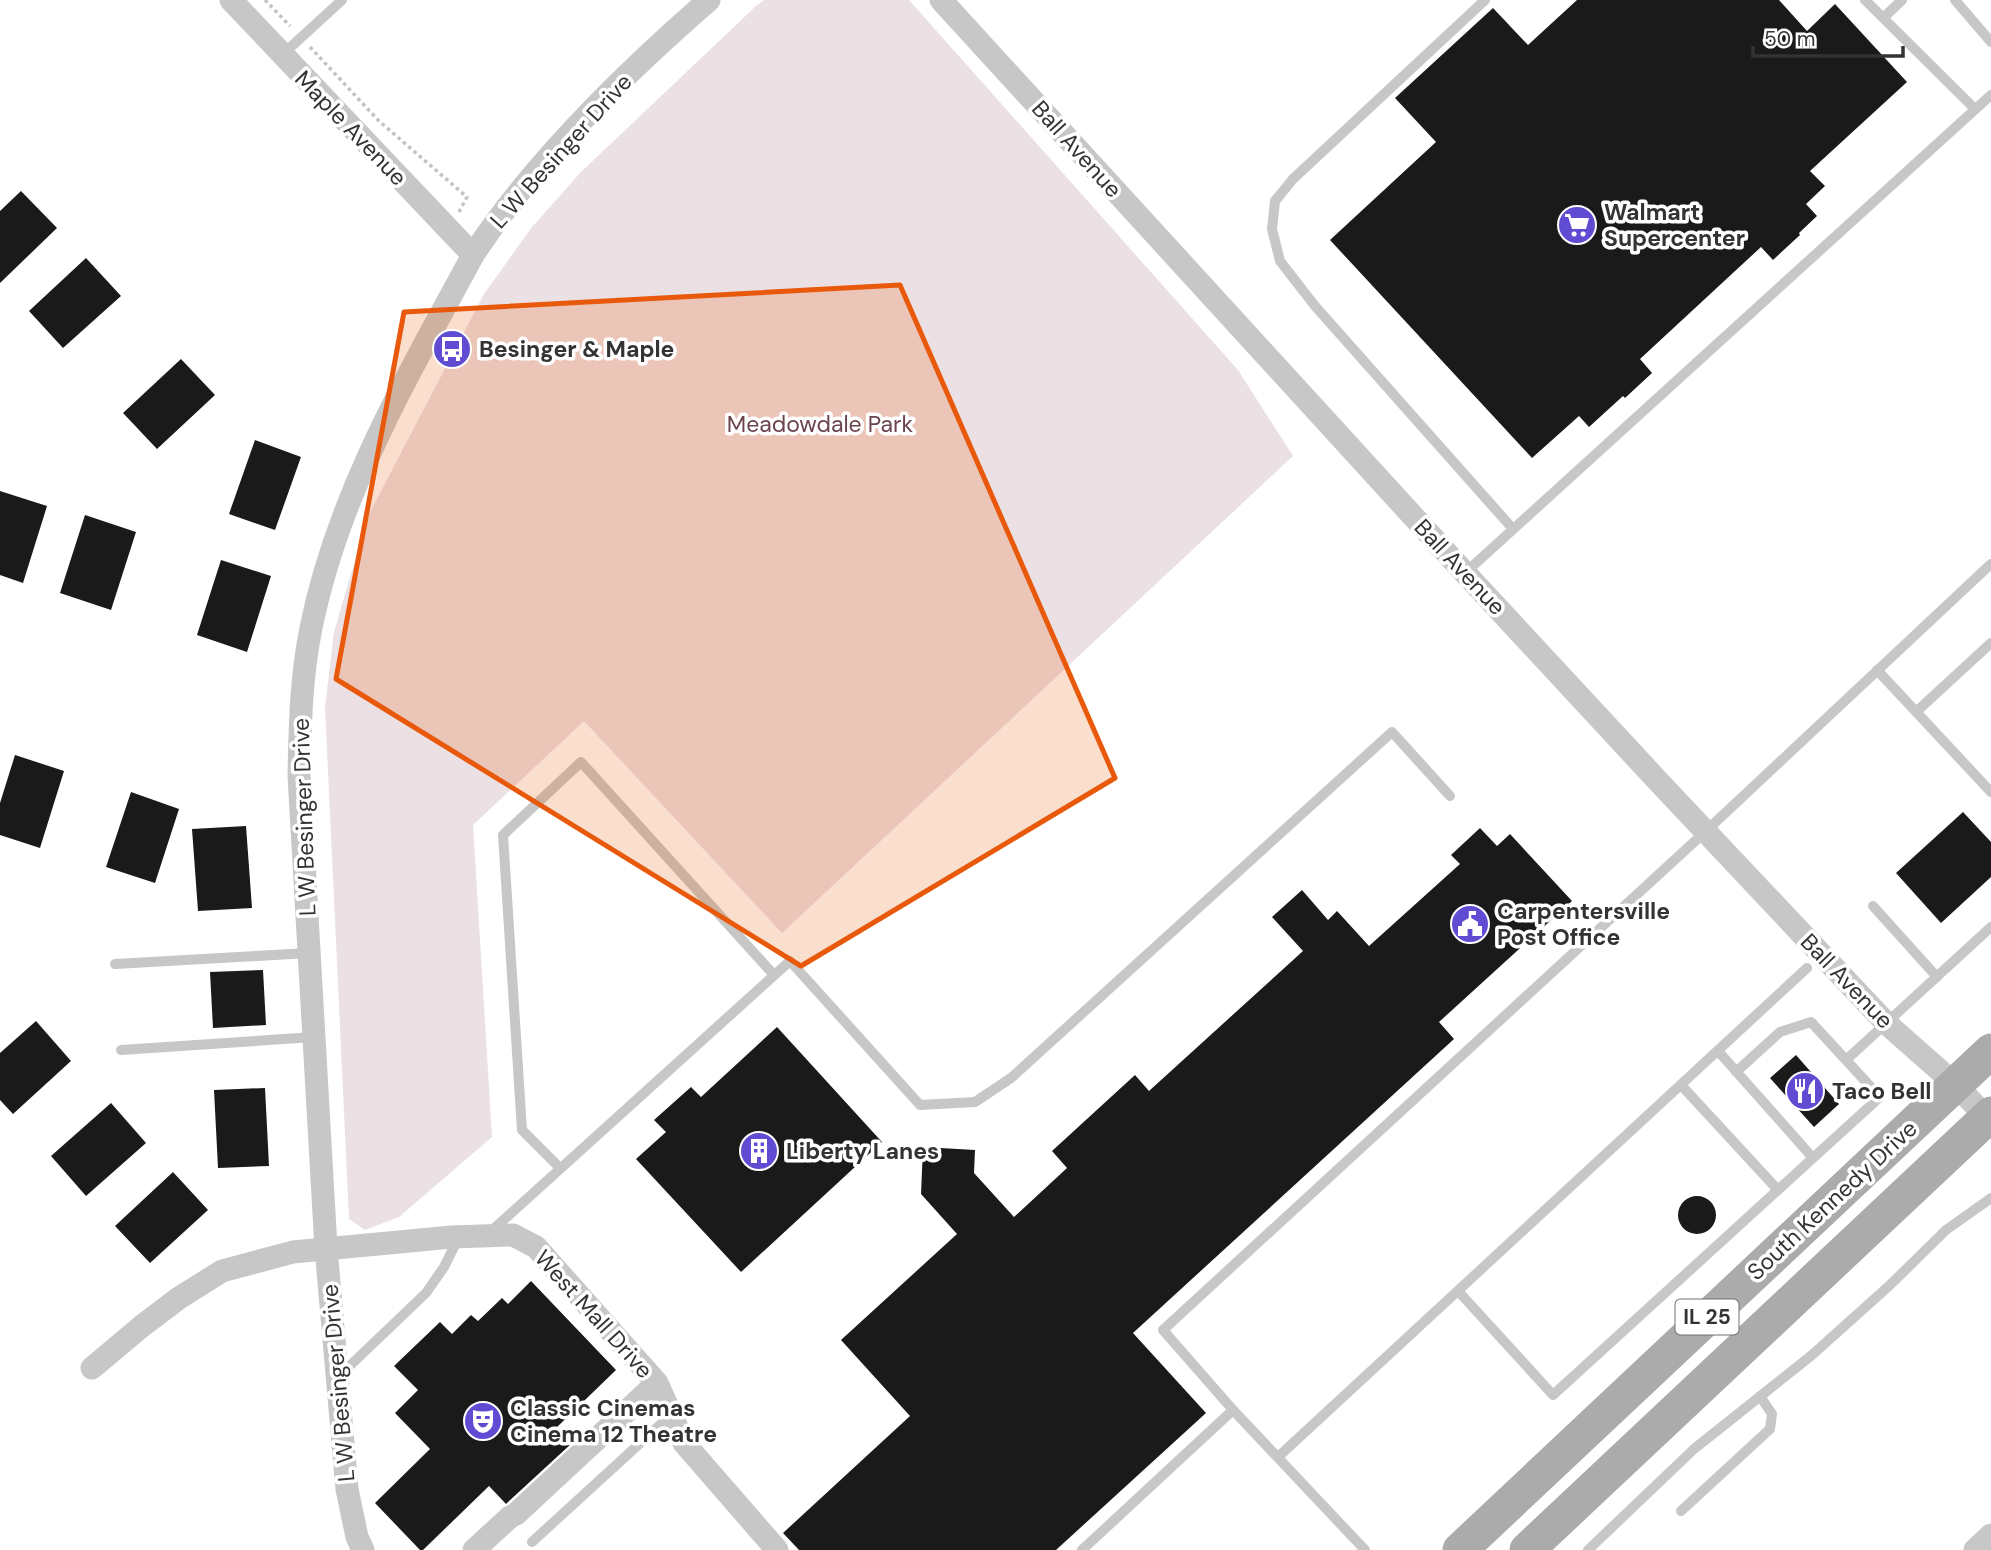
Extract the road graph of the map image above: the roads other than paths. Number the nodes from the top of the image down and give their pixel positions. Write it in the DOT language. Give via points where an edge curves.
graph roads {
  1 [pos="231,0"];
  2 [pos="342,0"];
  3 [pos="709,0"];
  4 [pos="941,0"];
  5 [pos="1485,0"];
  6 [pos="1865,0"];
  7 [pos="1902,0"];
  8 [pos="1955,0"];
  9 [pos="1882,18"];
  10 [pos="1989,34"];
  11 [pos="282,55"];
  12 [pos="1991,95"];
  13 [pos="1976,109"];
  14 [pos="473,255"];
  15 [pos="1513,529"];
  16 [pos="1991,564"];
  17 [pos="1465,573"];
  18 [pos="1991,643"];
  19 [pos="1877,670"];
  20 [pos="1916,712"];
  21 [pos="1991,792"];
  22 [pos="1450,796"];
  23 [pos="1706,831"];
  24 [pos="1873,906"];
  25 [pos="1991,927"];
  26 [pos="309,953"];
  27 [pos="115,964"];
  28 [pos="1807,968"];
  29 [pos="774,975"];
  30 [pos="1937,977"];
  31 [pos="1886,1024"];
  32 [pos="314,1037"];
  33 [pos="121,1050"];
  34 [pos="1718,1051"];
  35 [pos="1991,1051"];
  36 [pos="1846,1060"];
  37 [pos="1736,1072"];
  38 [pos="1955,1084"];
  39 [pos="1681,1085"];
  40 [pos="1990,1118"];
  41 [pos="1813,1157"];
  42 [pos="560,1168"];
  43 [pos="1778,1190"];
  44 [pos="1991,1198"];
  45 [pos="485,1236"];
  46 [pos="459,1237"];
  47 [pos="326,1248"];
  48 [pos="1458,1291"];
  49 [pos="92,1368"];
  50 [pos="338,1377"];
  51 [pos="657,1383"];
  52 [pos="1760,1396"];
  53 [pos="1233,1410"];
  54 [pos="672,1414"];
  55 [pos="1278,1458"];
  56 [pos="1681,1511"];
  57 [pos="1991,1535"];
  58 [pos="533,1542"];
  59 [pos="770,1547"];
  60 [pos="363,1550"];
  61 [pos="474,1550"];
  62 [pos="1082,1550"];
  63 [pos="1365,1550"];
  64 [pos="1460,1550"];
  65 [pos="1527,1550"];
  66 [pos="1588,1550"];
  67 [pos="1975,1550"];
  1 -- 11 [label="street, Maple Avenue"];
  2 -- 11 [label="lane"];
  3 -- 14 [label="street, L W Besinger Drive" via="564,140 519,191"];
  4 -- 17 [label="street, Ball Avenue"];
  5 -- 15 [label="lane" via="1293,178 1275,201 1272,229 1280,261 1315,306"];
  6 -- 9 [label="lane"];
  7 -- 9 [label="lane"];
  8 -- 10 [label="lane"];
  9 -- 13 [label="lane"];
  11 -- 14 [label="street, Maple Avenue"];
  12 -- 13 [label="lane"];
  13 -- 15 [label="lane"];
  14 -- 26 [label="street, L W Besinger Drive" via="364,464 330,555 311,628 300,702 299,776"];
  15 -- 17 [label="lane"];
  16 -- 19 [label="lane"];
  17 -- 23 [label="street, Ball Avenue"];
  18 -- 20 [label="lane"];
  19 -- 20 [label="lane"];
  19 -- 23 [label="lane"];
  20 -- 21 [label="lane"];
  22 -- 29 [label="lane" via="1392,732 1011,1078 975,1102 920,1105 790,961"];
  23 -- 31 [label="street, Ball Avenue"];
  23 -- 53 [label="lane" via="1163,1329"];
  24 -- 30 [label="lane"];
  25 -- 30 [label="lane"];
  26 -- 27 [label="lane"];
  26 -- 32 [label="street, L W Besinger Drive"];
  28 -- 34 [label="lane"];
  29 -- 42 [label="lane"];
  29 -- 42 [label="lane" via="581,762 503,835 522,1130"];
  30 -- 31 [label="lane"];
  31 -- 36 [label="lane"];
  31 -- 38 [label="street, Ball Avenue"];
  32 -- 33 [label="lane"];
  32 -- 47 [label="street, L W Besinger Drive"];
  34 -- 37 [label="lane"];
  34 -- 39 [label="lane"];
  35 -- 38 [label="main road, South Kennedy Drive / IL 25"];
  36 -- 37 [label="lane" via="1811,1022 1780,1032"];
  36 -- 41 [label="lane" via="1880,1097"];
  37 -- 41 [label="lane"];
  38 -- 40 [label="street, Ball Avenue"];
  38 -- 64 [label="main road, South Kennedy Drive / IL 25"];
  39 -- 43 [label="lane"];
  39 -- 48 [label="lane"];
  40 -- 65 [label="main road, South Kennedy Drive / IL 25"];
  41 -- 43 [label="lane"];
  42 -- 45 [label="lane"];
  43 -- 48 [label="lane" via="1553,1395"];
  44 -- 52 [label="lane" via="1946,1230 1891,1285"];
  45 -- 46 [label="street, West Mall Drive"];
  45 -- 51 [label="street, West Mall Drive" via="513,1236 536,1247"];
  46 -- 47 [label="street, West Mall Drive"];
  46 -- 50 [label="lane" via="426,1293"];
  47 -- 49 [label="street, West Mall Drive" via="222,1271 179,1298"];
  47 -- 50 [label="street, L W Besinger Drive"];
  48 -- 55 [label="lane"];
  50 -- 60 [label="street, L W Besinger Drive" via="347,1489"];
  51 -- 54 [label="street, West Mall Drive"];
  51 -- 61 [label="street"];
  52 -- 56 [label="lane" via="1772,1414 1770,1429"];
  52 -- 66 [label="lane" via="1694,1449"];
  53 -- 55 [label="lane"];
  53 -- 62 [label="lane"];
  54 -- 58 [label="lane"];
  54 -- 59 [label="street, West Mall Drive" via="684,1443"];
  55 -- 63 [label="lane"];
  57 -- 67 [label="street"];
}
